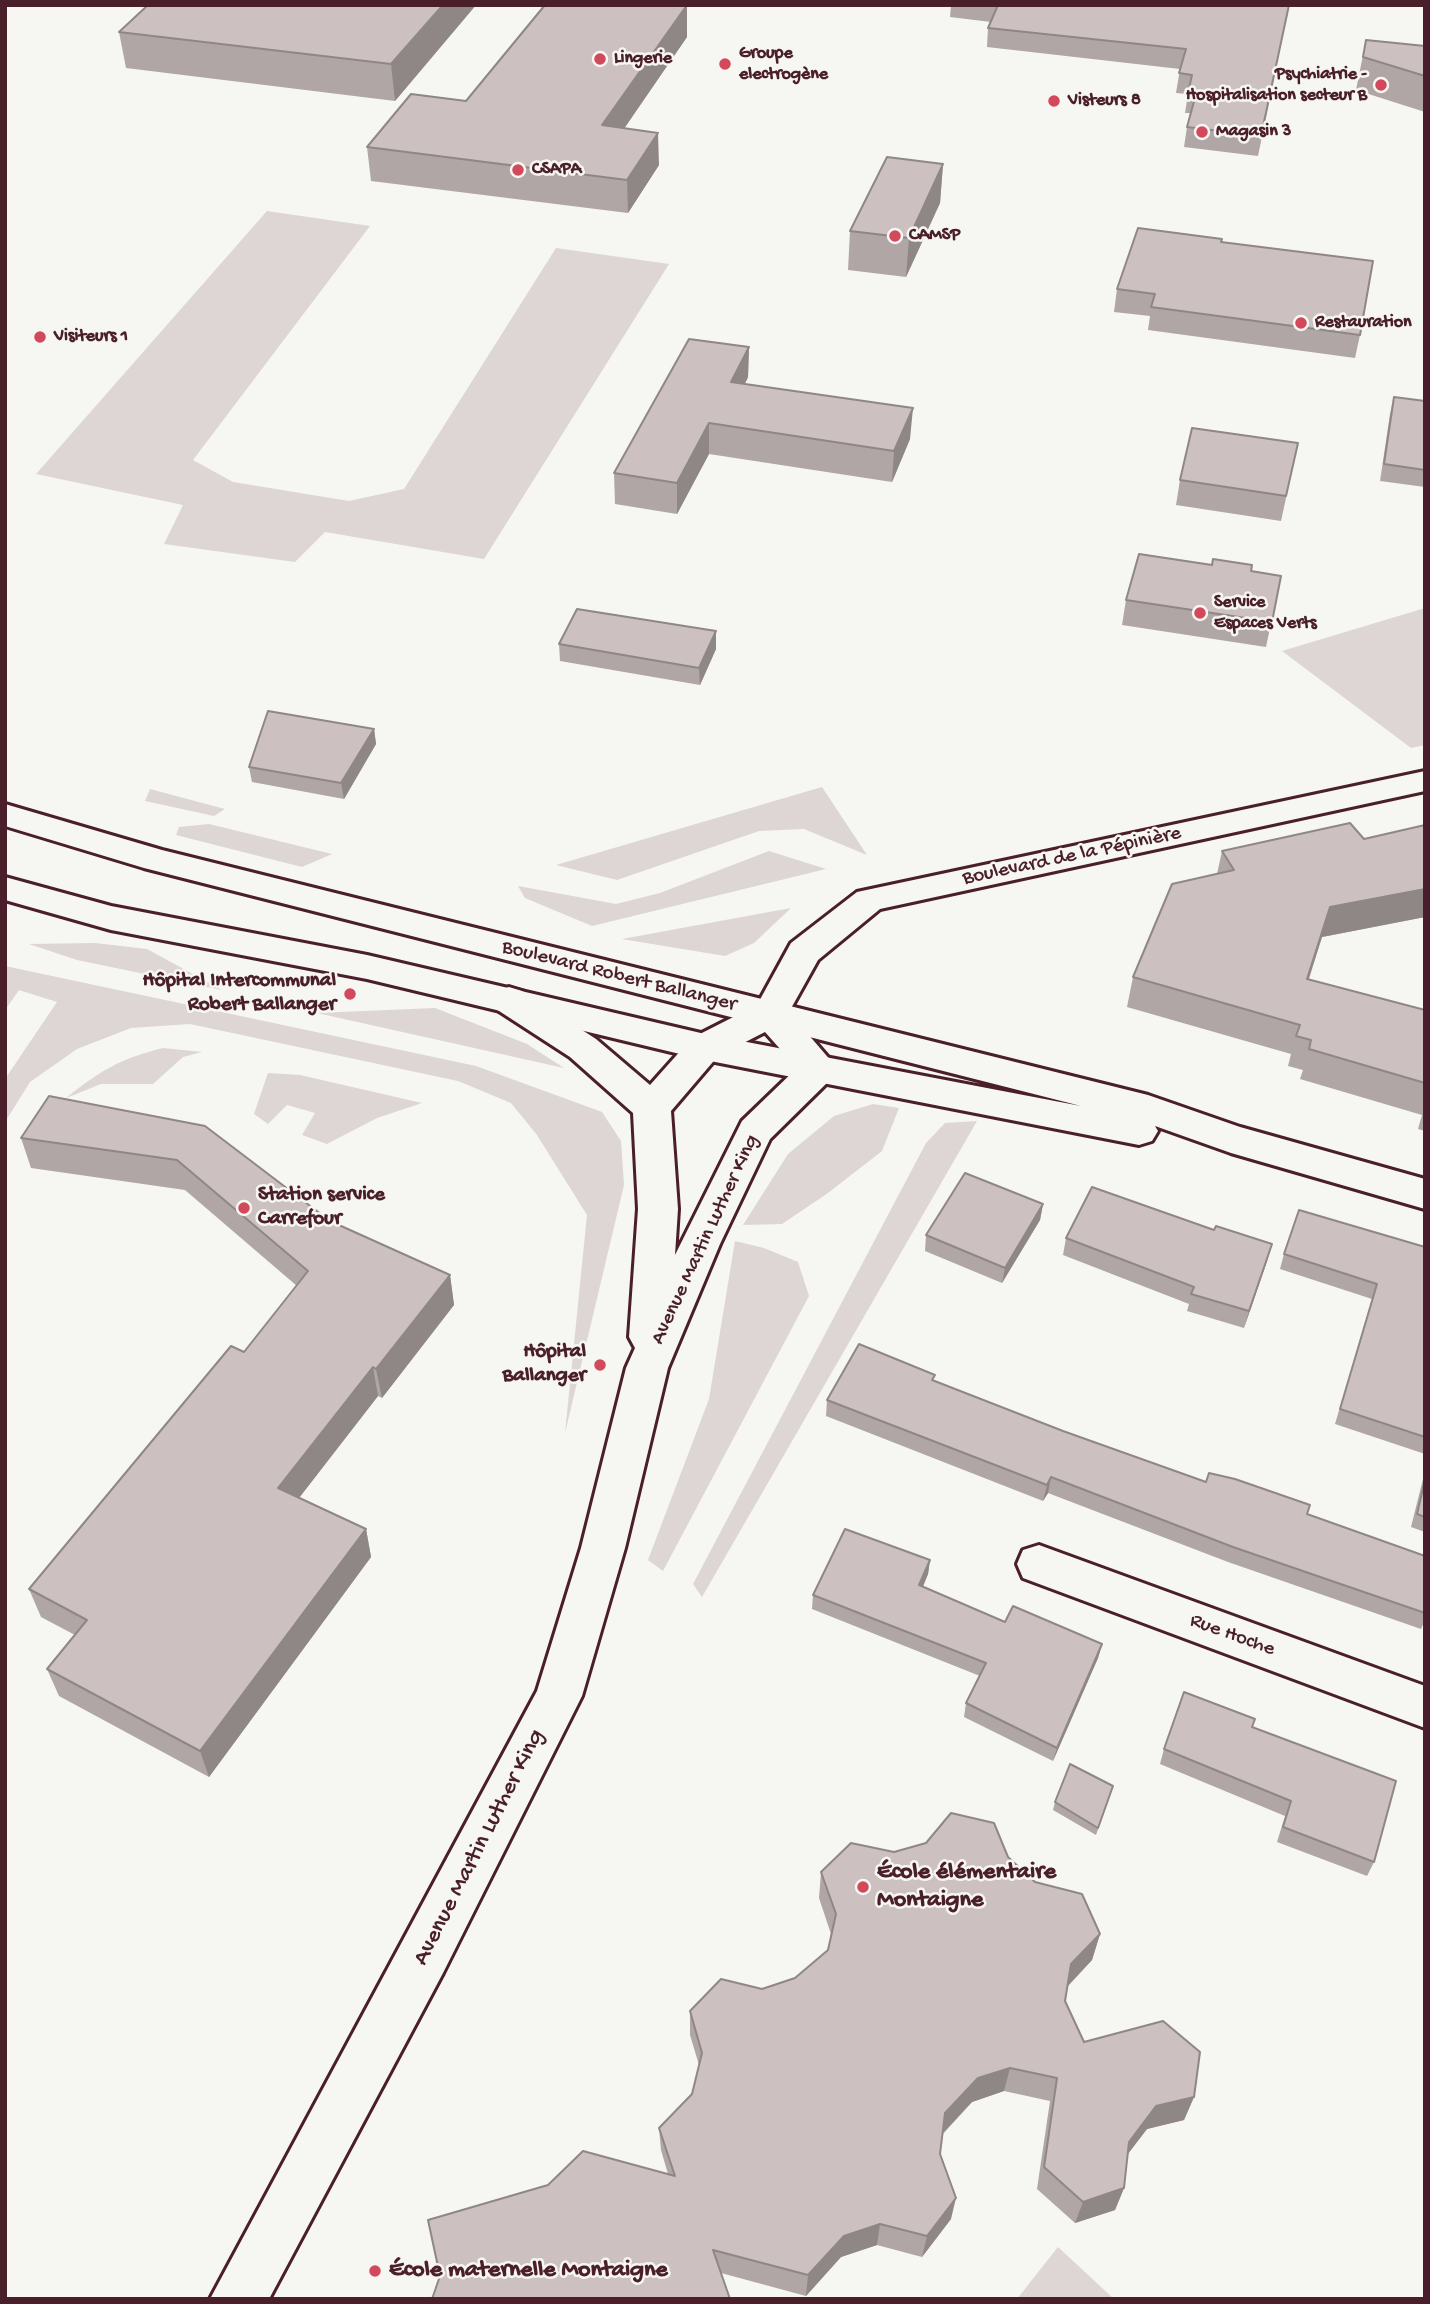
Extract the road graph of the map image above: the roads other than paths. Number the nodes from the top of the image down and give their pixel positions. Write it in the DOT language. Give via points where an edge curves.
graph roads {
  1 [pos="1425,780"];
  2 [pos="5,815"];
  3 [pos="5,888"];
  4 [pos="509,1000"];
  5 [pos="770,1014"];
  6 [pos="705,1047"];
  7 [pos="819,1069"];
  8 [pos="652,1108"];
  9 [pos="1231,1139"];
  10 [pos="1425,1194"];
  11 [pos="647,1368"];
  12 [pos="1039,1564"];
  13 [pos="1425,1707"];
  14 [pos="238,2299"];
  1 -- 5 [label="street, Boulevard de la Pépinière" via="869,900 804,952"];
  2 -- 5 [label="street, Boulevard Robert Ballanger" via="183,867"];
  3 -- 4 [label="street, Boulevard Robert Ballanger" via="111,918 367,967"];
  4 -- 6 [label="street, Boulevard Robert Ballanger"];
  4 -- 8 [label="street" via="583,1048"];
  5 -- 6 [label="street"];
  5 -- 7 [label="street"];
  5 -- 9 [label="street, Boulevard Robert Ballanger" via="1149,1109"];
  6 -- 7 [label="street, Boulevard Robert Ballanger"];
  6 -- 8 [label="street"];
  7 -- 9 [label="street, Boulevard Robert Ballanger" via="1142,1132"];
  7 -- 11 [label="street, Avenue Martin Luther King" via="755,1131"];
  8 -- 11 [label="street, Avenue Martin Luther King" via="658,1209"];
  9 -- 10 [label="street, Boulevard Robert Ballanger"];
  11 -- 14 [label="street, Avenue Martin Luther King" via="603,1548 559,1696"];
  12 -- 13 [label="street, Rue Hoche"];
}
